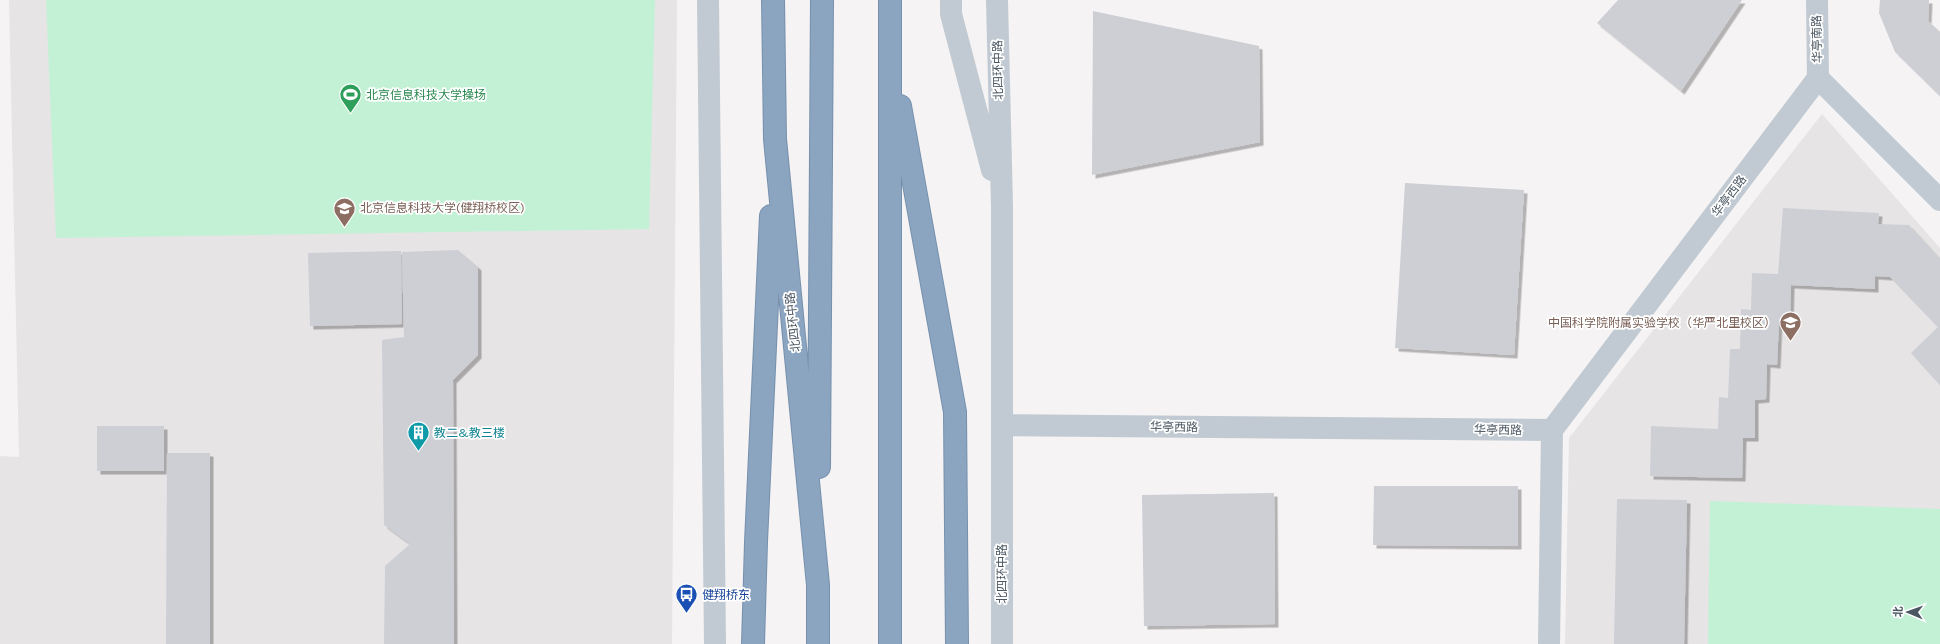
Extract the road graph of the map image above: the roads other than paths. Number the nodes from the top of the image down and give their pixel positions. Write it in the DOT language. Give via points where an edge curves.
graph roads {
  1 [pos="708,0"];
  2 [pos="773,0"];
  3 [pos="822,0"];
  4 [pos="890,0"];
  5 [pos="951,0"];
  6 [pos="997,0"];
  7 [pos="1817,0"];
  8 [pos="890,50"];
  9 [pos="1818,78"];
  10 [pos="775,139"];
  11 [pos="1940,200"];
  12 [pos="1002,206"];
  13 [pos="1002,425"];
  14 [pos="1552,430"];
  15 [pos="818,585"];
  16 [pos="715,644"];
  17 [pos="754,644"];
  18 [pos="818,644"];
  19 [pos="890,644"];
  20 [pos="957,644"];
  21 [pos="1002,644"];
  22 [pos="1549,644"];
  1 -- 16 [label="street"];
  2 -- 10 [label="highway, 北四环中路"];
  3 -- 15 [label="highway"];
  4 -- 8 [label="highway"];
  5 -- 12 [label="street" via="951,14"];
  6 -- 12 [label="street, 北四环中路"];
  7 -- 9 [label="street, 华亭南路"];
  8 -- 19 [label="highway"];
  8 -- 20 [label="highway" via="955,412"];
  9 -- 11 [label="street"];
  9 -- 14 [label="street, 华亭西路"];
  10 -- 15 [label="highway, 北四环中路"];
  10 -- 17 [label="highway" via="756,542"];
  12 -- 13 [label="street, 北四环中路"];
  13 -- 14 [label="street, 华亭西路"];
  13 -- 21 [label="street, 北四环中路"];
  14 -- 22 [label="street"];
  15 -- 18 [label="highway, 北四环中路"];
}
